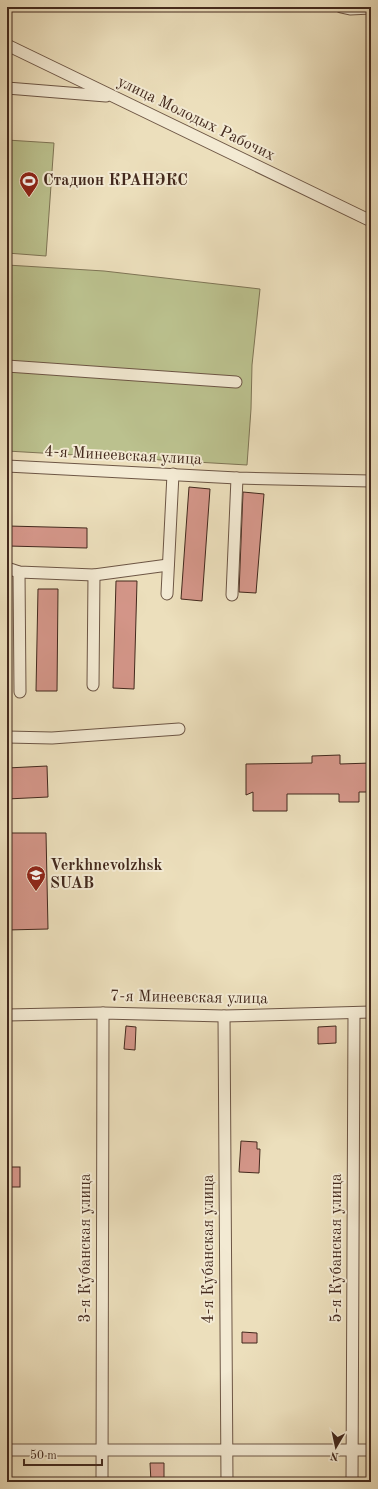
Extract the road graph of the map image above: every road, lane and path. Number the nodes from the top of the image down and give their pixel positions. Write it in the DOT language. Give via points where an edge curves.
graph roads {
  1 [pos="341,7"];
  2 [pos="371,8"];
  3 [pos="7,45"];
  4 [pos="7,88"];
  5 [pos="113,97"];
  6 [pos="371,221"];
  7 [pos="7,366"];
  8 [pos="236,382"];
  9 [pos="7,466"];
  10 [pos="173,474"];
  11 [pos="237,478"];
  12 [pos="371,481"];
  13 [pos="168,565"];
  14 [pos="7,568"];
  15 [pos="19,572"];
  16 [pos="94,575"];
  17 [pos="167,594"];
  18 [pos="232,595"];
  19 [pos="93,685"];
  20 [pos="20,692"];
  21 [pos="179,729"];
  22 [pos="7,737"];
  23 [pos="371,1012"];
  24 [pos="103,1013"];
  25 [pos="354,1014"];
  26 [pos="7,1015"];
  27 [pos="224,1016"];
  28 [pos="7,1450"];
  29 [pos="102,1450"];
  30 [pos="226,1450"];
  31 [pos="352,1450"];
  32 [pos="371,1450"];
  33 [pos="102,1482"];
  34 [pos="226,1482"];
  35 [pos="352,1482"];
  1 -- 2 [label="street"];
  3 -- 5 [label="street, улица Молодых Рабочих"];
  4 -- 5 [label="street"];
  5 -- 6 [label="street, улица Молодых Рабочих"];
  7 -- 8 [label="street"];
  9 -- 10 [label="street, 4-я Минеевская улица"];
  10 -- 11 [label="street, 4-я Минеевская улица"];
  10 -- 13 [label="street"];
  11 -- 12 [label="street, 4-я Минеевская улица"];
  11 -- 18 [label="street"];
  13 -- 16 [label="street"];
  13 -- 17 [label="street"];
  14 -- 15 [label="street"];
  15 -- 16 [label="street"];
  15 -- 20 [label="street"];
  16 -- 19 [label="street"];
  21 -- 22 [label="street" via="52,738"];
  23 -- 25 [label="street, 7-я Минеевская улица"];
  24 -- 26 [label="street, 7-я Минеевская улица"];
  24 -- 27 [label="street, 7-я Минеевская улица"];
  24 -- 29 [label="street, 3-я Кубанская улица"];
  25 -- 27 [label="street, 7-я Минеевская улица"];
  25 -- 31 [label="street, 5-я Кубанская улица"];
  27 -- 30 [label="street, 4-я Кубанская улица"];
  28 -- 29 [label="street"];
  29 -- 30 [label="street"];
  29 -- 33 [label="street, 3-я Кубанская улица"];
  30 -- 31 [label="street"];
  30 -- 34 [label="street, 4-я Кубанская улица"];
  31 -- 32 [label="street"];
  31 -- 35 [label="street, 5-я Кубанская улица"];
}
